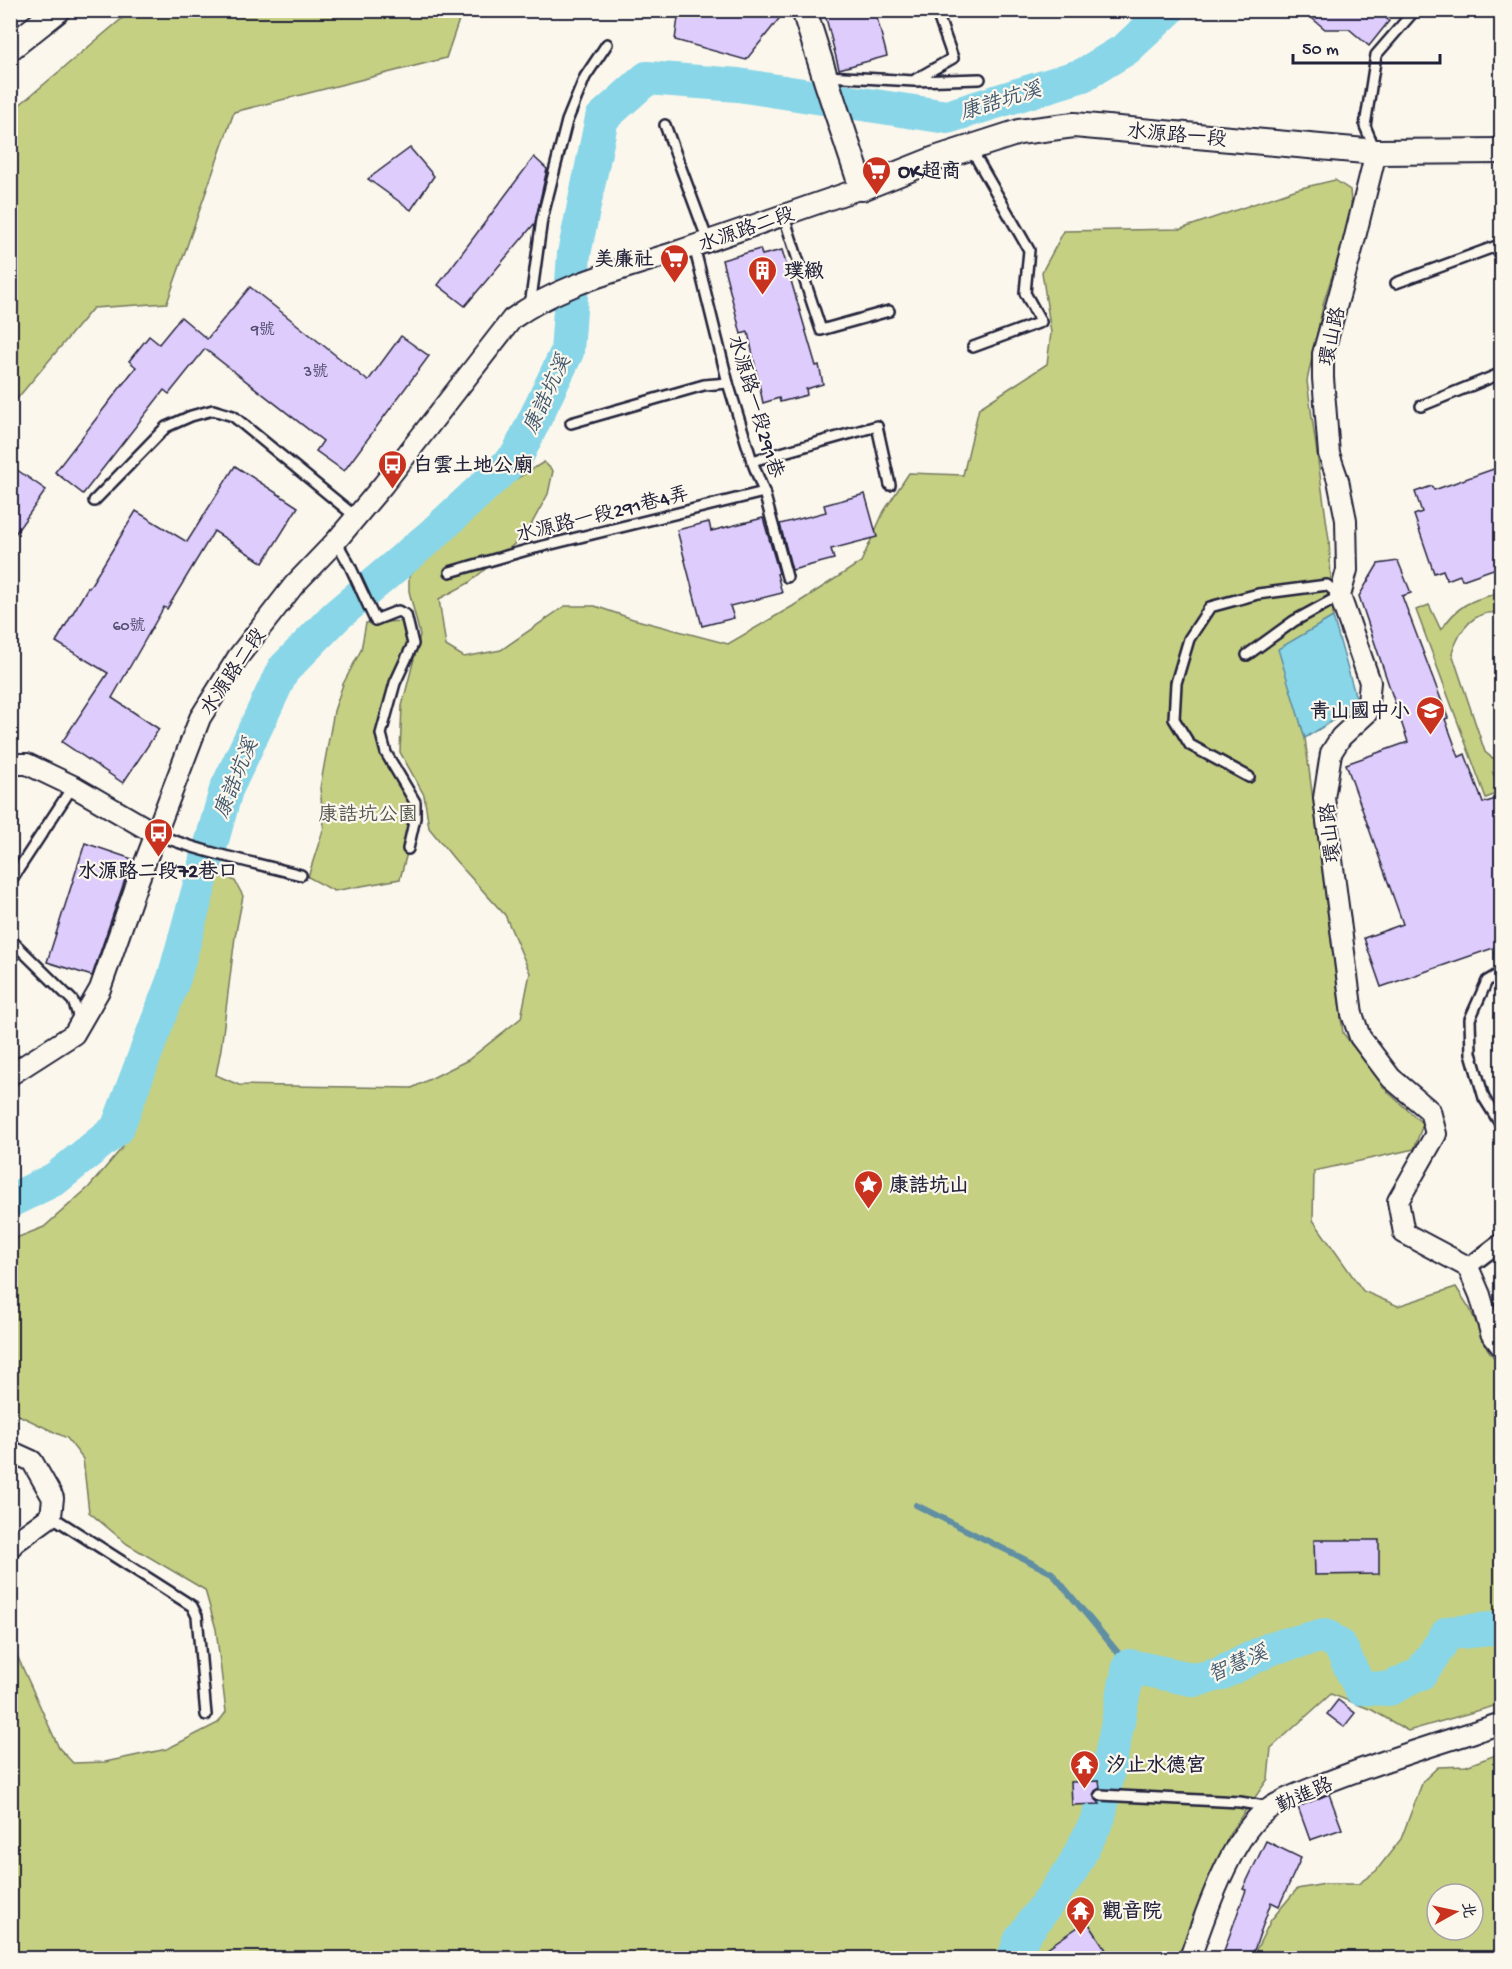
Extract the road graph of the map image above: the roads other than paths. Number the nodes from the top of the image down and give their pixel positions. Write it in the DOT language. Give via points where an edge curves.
graph roads {
  1 [pos="58,10"];
  2 [pos="804,10"];
  3 [pos="936,10"];
  4 [pos="1415,10"];
  5 [pos="607,44"];
  6 [pos="10,48"];
  7 [pos="980,79"];
  8 [pos="825,80"];
  9 [pos="914,81"];
  10 [pos="665,125"];
  11 [pos="970,147"];
  12 [pos="1376,152"];
  13 [pos="1501,152"];
  14 [pos="862,188"];
  15 [pos="783,214"];
  16 [pos="701,243"];
  17 [pos="1502,244"];
  18 [pos="1396,284"];
  19 [pos="530,306"];
  20 [pos="889,311"];
  21 [pos="973,347"];
  22 [pos="1502,373"];
  23 [pos="728,383"];
  24 [pos="1420,406"];
  25 [pos="571,423"];
  26 [pos="752,461"];
  27 [pos="890,485"];
  28 [pos="764,492"];
  29 [pos="94,501"];
  30 [pos="356,517"];
  31 [pos="336,541"];
  32 [pos="450,572"];
  33 [pos="787,577"];
  34 [pos="1340,596"];
  35 [pos="1246,655"];
  36 [pos="10,764"];
  37 [pos="1249,777"];
  38 [pos="73,786"];
  39 [pos="156,834"];
  40 [pos="408,849"];
  41 [pos="301,874"];
  42 [pos="10,882"];
  43 [pos="10,939"];
  44 [pos="21,950"];
  45 [pos="10,955"];
  46 [pos="1502,972"];
  47 [pos="81,1023"];
  48 [pos="10,1074"];
  49 [pos="1502,1126"];
  50 [pos="1502,1240"];
  51 [pos="1467,1267"];
  52 [pos="1502,1347"];
  53 [pos="10,1450"];
  54 [pos="51,1516"];
  55 [pos="10,1548"];
  56 [pos="206,1715"];
  57 [pos="1502,1723"];
  58 [pos="1100,1796"];
  59 [pos="1272,1807"];
  60 [pos="1190,1958"];
  1 -- 6 [label="street"];
  2 -- 8 [label="street"];
  3 -- 9 [label="lane" via="953,58"];
  4 -- 12 [label="lane" via="1376,55 1365,126"];
  5 -- 19 [label="lane" via="585,77 567,121 542,219"];
  7 -- 9 [label="lane"];
  8 -- 9 [label="lane"];
  8 -- 14 [label="street"];
  10 -- 16 [label="lane, 水源路一段291巷"];
  11 -- 12 [label="street, 水源路一段" via="1019,132 1074,125"];
  11 -- 14 [label="street, 水源路一段"];
  11 -- 21 [label="lane" via="1029,250 1025,294 1041,322"];
  12 -- 13 [label="street, 水源路一段"];
  12 -- 34 [label="street, 環山路" via="1323,354 1329,454 1346,520 1347,570"];
  14 -- 15 [label="street, 水源路二段"];
  15 -- 16 [label="street, 水源路二段"];
  15 -- 20 [label="lane" via="821,330"];
  16 -- 19 [label="street, 水源路二段" via="548,296"];
  16 -- 23 [label="lane, 水源路一段291巷"];
  17 -- 18 [label="lane"];
  19 -- 30 [label="street, 水源路二段" via="512,319"];
  22 -- 24 [label="lane"];
  23 -- 25 [label="lane" via="704,385"];
  23 -- 26 [label="lane, 水源路一段291巷"];
  26 -- 27 [label="lane" via="877,426"];
  26 -- 28 [label="lane, 水源路一段291巷"];
  28 -- 32 [label="lane, 水源路一段291巷4弄"];
  28 -- 33 [label="lane, 水源路一段291巷"];
  29 -- 30 [label="lane" via="166,427 213,410 233,416"];
  30 -- 31 [label="street, 水源路二段"];
  31 -- 39 [label="street, 水源路二段" via="294,585 231,667 200,718"];
  31 -- 40 [label="lane" via="375,620 398,611 406,615 413,644 395,683 381,734 386,753 415,802"];
  34 -- 35 [label="lane" via="1294,621"];
  34 -- 37 [label="lane" via="1327,585 1249,596 1210,607 1189,639 1176,683 1174,719 1190,745"];
  34 -- 51 [label="street, 環山路" via="1370,682 1367,713 1341,737 1331,753 1324,798 1352,1014 1360,1037 1391,1078 1430,1111 1436,1134 1398,1201 1404,1233"];
  36 -- 38 [label="street" via="27,764"];
  38 -- 39 [label="street"];
  38 -- 42 [label="lane"];
  39 -- 41 [label="lane" via="230,859"];
  39 -- 47 [label="street, 水源路二段" via="100,989"];
  43 -- 44 [label="lane"];
  44 -- 45 [label="lane"];
  44 -- 47 [label="lane" via="73,1000"];
  46 -- 49 [label="lane" via="1487,981 1470,1019 1471,1053 1484,1098"];
  47 -- 48 [label="street, 水源路二段" via="74,1034"];
  50 -- 51 [label="street"];
  51 -- 52 [label="street" via="1491,1333"];
  53 -- 54 [label="street" via="32,1461 53,1498"];
  54 -- 55 [label="street"];
  54 -- 56 [label="lane" via="192,1606"];
  57 -- 59 [label="street, 勤進路" via="1360,1769"];
  58 -- 59 [label="lane"];
  59 -- 60 [label="street, 勤進路" via="1237,1844"];
}
